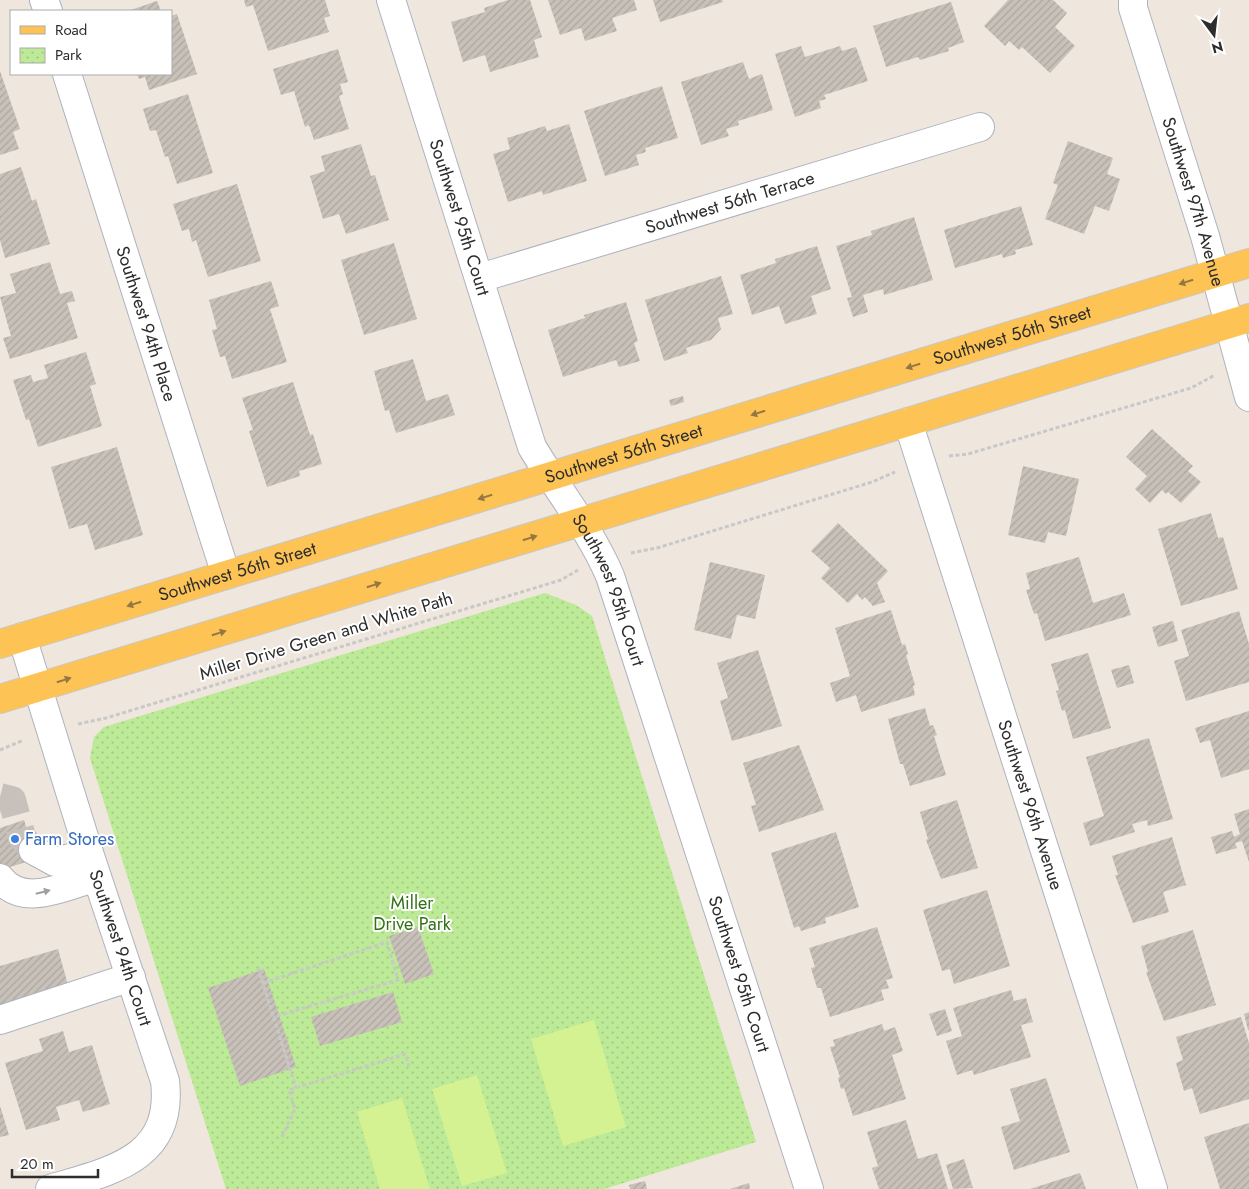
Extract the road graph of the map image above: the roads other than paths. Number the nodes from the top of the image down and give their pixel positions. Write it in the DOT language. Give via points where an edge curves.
graph roads {
  1 [pos="391,0"];
  2 [pos="1130,3"];
  3 [pos="67,75"];
  4 [pos="980,127"];
  5 [pos="1249,263"];
  6 [pos="1215,274"];
  7 [pos="480,278"];
  8 [pos="1239,321"];
  9 [pos="1249,397"];
  10 [pos="908,422"];
  11 [pos="550,477"];
  12 [pos="583,521"];
  13 [pos="226,576"];
  14 [pos="11,641"];
  15 [pos="38,687"];
  16 [pos="0,699"];
  17 [pos="33,850"];
  18 [pos="93,865"];
  19 [pos="0,878"];
  20 [pos="131,977"];
  21 [pos="0,1020"];
  22 [pos="50,1189"];
  23 [pos="809,1189"];
  24 [pos="1152,1189"];
  1 -- 7 [label="street, Southwest 95th Court"];
  2 -- 6 [label="street, Southwest 97th Avenue"];
  3 -- 13 [label="street, Southwest 94th Place"];
  4 -- 7 [label="street, Southwest 56th Terrace"];
  5 -- 6 [label="main road, Southwest 56th Street"];
  6 -- 8 [label="street, Southwest 97th Avenue"];
  6 -- 11 [label="main road, Southwest 56th Street, one-way"];
  7 -- 11 [label="street, Southwest 95th Court" via="532,447"];
  8 -- 9 [label="street, Southwest 97th Avenue"];
  8 -- 10 [label="main road"];
  10 -- 12 [label="main road"];
  10 -- 24 [label="street, Southwest 96th Avenue"];
  11 -- 12 [label="street, Southwest 95th Court"];
  11 -- 13 [label="main road, Southwest 56th Street, one-way"];
  15 -- 12 [label="main road, one-way"];
  12 -- 23 [label="street, Southwest 95th Court" via="610,576"];
  13 -- 14 [label="main road, Southwest 56th Street, one-way"];
  14 -- 15 [label="street, Southwest 94th Court"];
  15 -- 16 [label="main road"];
  15 -- 18 [label="street, Southwest 94th Court"];
  17 -- 18 [label="street" via="55,862"];
  19 -- 18 [label="street, one-way" via="5,885 25,894 36,894"];
  18 -- 20 [label="street, Southwest 94th Court"];
  20 -- 21 [label="street"];
  20 -- 22 [label="street, Southwest 94th Court" via="165,1081 165,1112 152,1143 142,1153 115,1169"];
}
